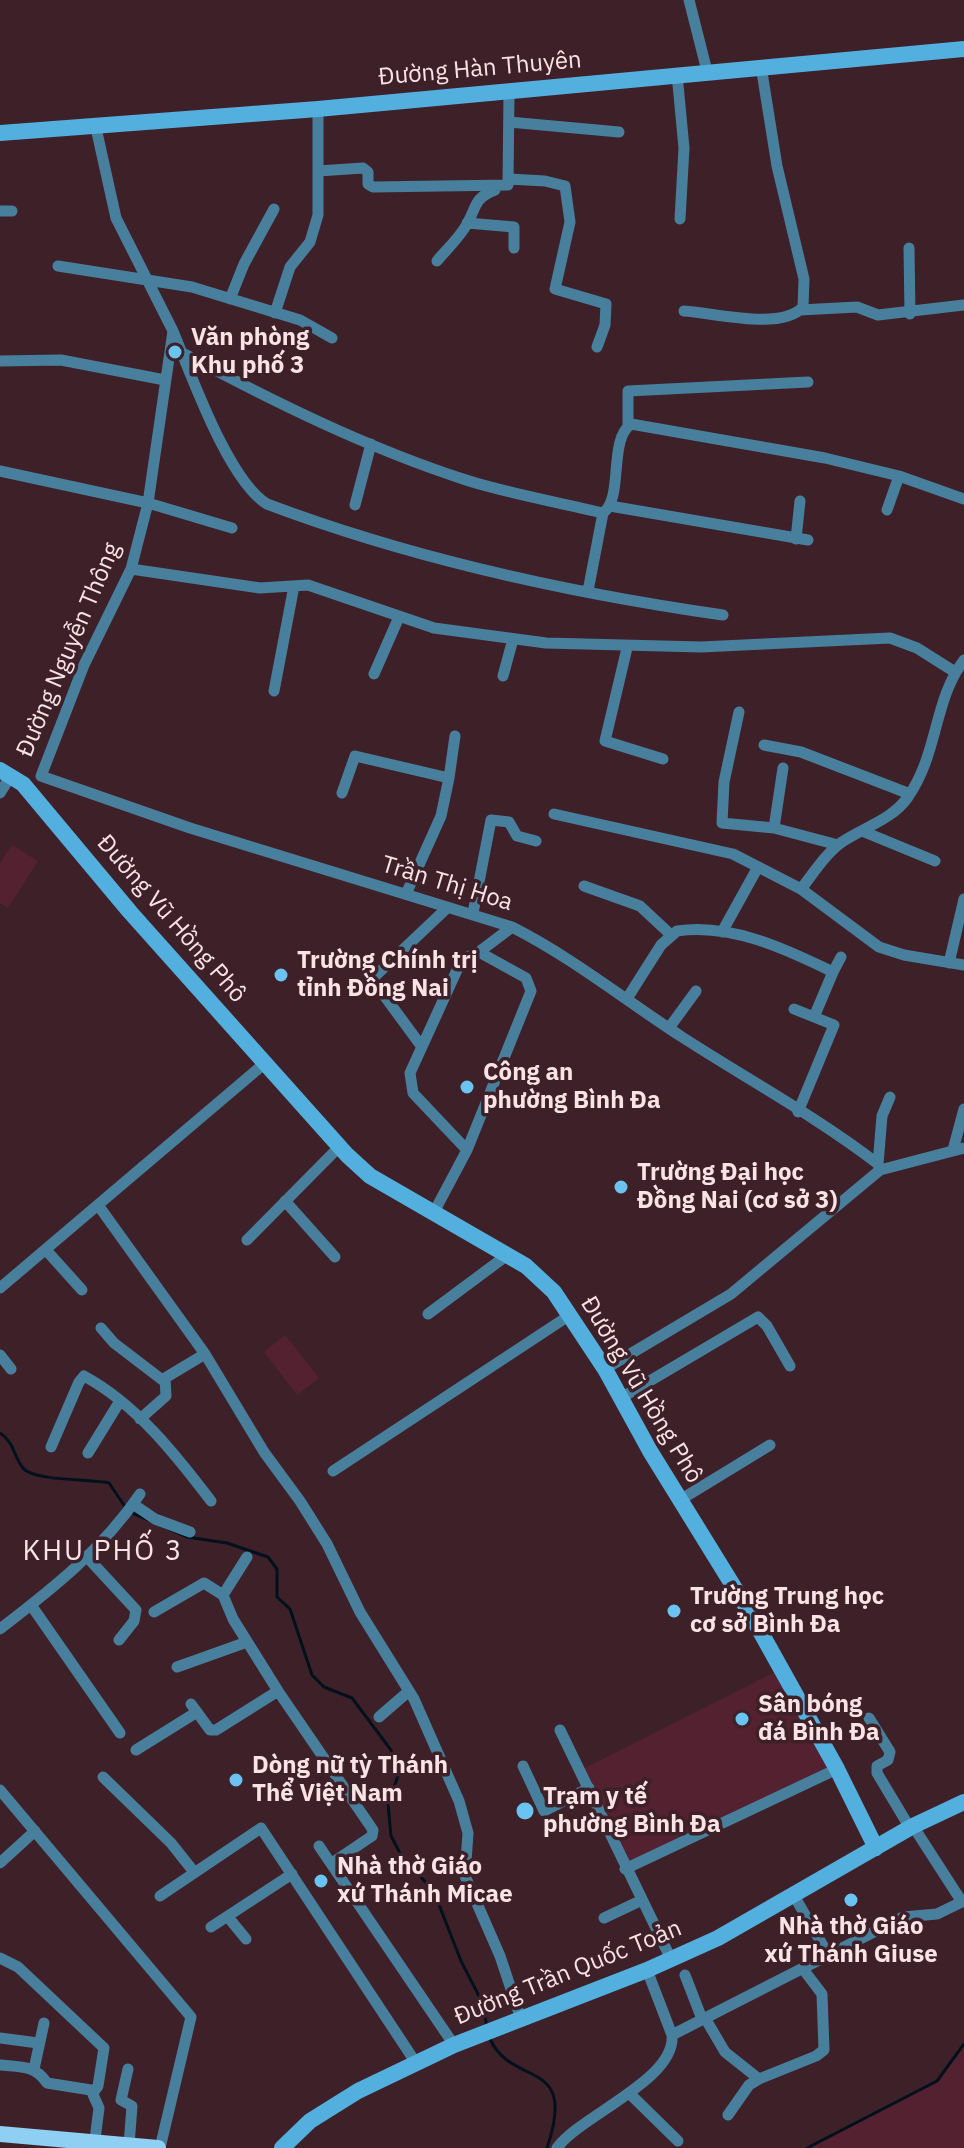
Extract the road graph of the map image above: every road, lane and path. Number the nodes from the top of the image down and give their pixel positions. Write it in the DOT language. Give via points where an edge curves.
graph roads {
  1 [pos="689,0"];
  2 [pos="964,49"];
  3 [pos="761,66"];
  4 [pos="707,71"];
  5 [pos="677,74"];
  6 [pos="509,92"];
  7 [pos="318,109"];
  8 [pos="509,122"];
  9 [pos="96,128"];
  10 [pos="619,132"];
  11 [pos="0,133"];
  12 [pos="318,171"];
  13 [pos="507,183"];
  14 [pos="274,209"];
  15 [pos="680,219"];
  16 [pos="467,223"];
  17 [pos="514,248"];
  18 [pos="909,248"];
  19 [pos="437,261"];
  20 [pos="58,266"];
  21 [pos="150,283"];
  22 [pos="230,299"];
  23 [pos="964,305"];
  24 [pos="800,310"];
  25 [pos="684,311"];
  26 [pos="275,313"];
  27 [pos="910,314"];
  28 [pos="173,331"];
  29 [pos="332,338"];
  30 [pos="597,347"];
  31 [pos="181,352"];
  32 [pos="0,361"];
  33 [pos="165,380"];
  34 [pos="808,382"];
  35 [pos="628,425"];
  36 [pos="371,444"];
  37 [pos="0,471"];
  38 [pos="899,476"];
  39 [pos="964,499"];
  40 [pos="800,501"];
  41 [pos="148,503"];
  42 [pos="355,505"];
  43 [pos="606,510"];
  44 [pos="887,510"];
  45 [pos="232,528"];
  46 [pos="131,569"];
  47 [pos="294,586"];
  48 [pos="588,591"];
  49 [pos="723,615"];
  50 [pos="399,617"];
  51 [pos="513,639"];
  52 [pos="627,648"];
  53 [pos="964,660"];
  54 [pos="955,672"];
  55 [pos="374,674"];
  56 [pos="503,676"];
  57 [pos="274,691"];
  58 [pos="739,712"];
  59 [pos="455,736"];
  60 [pos="764,745"];
  61 [pos="663,759"];
  62 [pos="783,768"];
  63 [pos="41,776"];
  64 [pos="11,777"];
  65 [pos="449,778"];
  66 [pos="0,793"];
  67 [pos="342,793"];
  68 [pos="910,794"];
  69 [pos="554,814"];
  70 [pos="774,828"];
  71 [pos="862,831"];
  72 [pos="536,841"];
  73 [pos="838,845"];
  74 [pos="935,861"];
  75 [pos="758,867"];
  76 [pos="584,886"];
  77 [pos="801,889"];
  78 [pos="406,894"];
  79 [pos="964,899"];
  80 [pos="447,908"];
  81 [pos="473,913"];
  82 [pos="512,927"];
  83 [pos="722,932"];
  84 [pos="670,934"];
  85 [pos="479,952"];
  86 [pos="841,957"];
  87 [pos="949,963"];
  88 [pos="964,965"];
  89 [pos="833,972"];
  90 [pos="696,991"];
  91 [pos="628,997"];
  92 [pos="794,1009"];
  93 [pos="814,1017"];
  94 [pos="669,1028"];
  95 [pos="422,1047"];
  96 [pos="265,1063"];
  97 [pos="890,1097"];
  98 [pos="964,1109"];
  99 [pos="798,1112"];
  100 [pos="339,1147"];
  101 [pos="959,1149"];
  102 [pos="467,1150"];
  103 [pos="879,1167"];
  104 [pos="285,1201"];
  105 [pos="98,1205"];
  106 [pos="433,1214"];
  107 [pos="247,1240"];
  108 [pos="46,1250"];
  109 [pos="506,1256"];
  110 [pos="335,1257"];
  111 [pos="0,1288"];
  112 [pos="82,1290"];
  113 [pos="428,1314"];
  114 [pos="570,1315"];
  115 [pos="101,1328"];
  116 [pos="205,1354"];
  117 [pos="0,1355"];
  118 [pos="790,1366"];
  119 [pos="11,1369"];
  120 [pos="605,1369"];
  121 [pos="165,1382"];
  122 [pos="621,1398"];
  123 [pos="120,1401"];
  124 [pos="140,1419"];
  125 [pos="770,1445"];
  126 [pos="51,1447"];
  127 [pos="88,1453"];
  128 [pos="333,1471"];
  129 [pos="680,1500"];
  130 [pos="211,1501"];
  131 [pos="190,1532"];
  132 [pos="87,1557"];
  133 [pos="247,1557"];
  134 [pos="223,1595"];
  135 [pos="31,1605"];
  136 [pos="154,1612"];
  137 [pos="0,1629"];
  138 [pos="119,1640"];
  139 [pos="247,1642"];
  140 [pos="177,1667"];
  141 [pos="278,1691"];
  142 [pos="409,1691"];
  143 [pos="379,1717"];
  144 [pos="869,1718"];
  145 [pos="560,1730"];
  146 [pos="120,1733"];
  147 [pos="136,1750"];
  148 [pos="523,1766"];
  149 [pos="837,1769"];
  150 [pos="103,1777"];
  151 [pos="589,1788"];
  152 [pos="0,1790"];
  153 [pos="964,1802"];
  154 [pos="912,1827"];
  155 [pos="35,1831"];
  156 [pos="319,1846"];
  157 [pos="876,1848"];
  158 [pos="0,1863"];
  159 [pos="332,1863"];
  160 [pos="625,1869"];
  161 [pos="194,1872"];
  162 [pos="292,1874"];
  163 [pos="793,1894"];
  164 [pos="160,1896"];
  165 [pos="640,1901"];
  166 [pos="963,1901"];
  167 [pos="228,1917"];
  168 [pos="604,1918"];
  169 [pos="211,1927"];
  170 [pos="246,1939"];
  171 [pos="829,1956"];
  172 [pos="0,1958"];
  173 [pos="671,1959"];
  174 [pos="803,1969"];
  175 [pos="647,1970"];
  176 [pos="685,1975"];
  177 [pos="703,2018"];
  178 [pos="521,2019"];
  179 [pos="44,2023"];
  180 [pos="672,2035"];
  181 [pos="0,2038"];
  182 [pos="38,2043"];
  183 [pos="454,2045"];
  184 [pos="416,2063"];
  185 [pos="0,2065"];
  186 [pos="34,2069"];
  187 [pos="128,2069"];
  188 [pos="759,2079"];
  189 [pos="93,2093"];
  190 [pos="629,2093"];
  191 [pos="728,2115"];
  192 [pos="0,2134"];
  193 [pos="678,2141"];
  194 [pos="94,2145"];
  195 [pos="129,2145"];
  196 [pos="159,2148"];
  197 [pos="282,2148"];
  198 [pos="557,2148"];
  1 -- 4 [label="street"];
  2 -- 3 [label="street, Đường Hàn Thuyên"];
  3 -- 4 [label="street, Đường Hàn Thuyên"];
  3 -- 24 [label="street" via="777,166 804,279"];
  4 -- 5 [label="street, Đường Hàn Thuyên"];
  5 -- 6 [label="street, Đường Hàn Thuyên"];
  5 -- 15 [label="street" via="684,148"];
  6 -- 7 [label="street, Đường Hàn Thuyên"];
  6 -- 8 [label="street"];
  7 -- 9 [label="street, Đường Hàn Thuyên"];
  7 -- 12 [label="street"];
  8 -- 10 [label="street"];
  8 -- 13 [label="street"];
  9 -- 11 [label="street, Đường Hàn Thuyên"];
  9 -- 21 [label="street" via="116,218"];
  12 -- 13 [label="street" via="363,168 373,187"];
  12 -- 26 [label="street" via="315,230 290,267"];
  13 -- 16 [label="street" via="481,195"];
  13 -- 30 [label="street" via="565,186 570,222 555,289 606,304"];
  14 -- 22 [label="street"];
  16 -- 17 [label="street" via="514,227"];
  16 -- 19 [label="street"];
  18 -- 27 [label="street"];
  20 -- 21 [label="street"];
  21 -- 22 [label="street" via="192,287"];
  21 -- 28 [label="street"];
  22 -- 26 [label="street"];
  23 -- 27 [label="street"];
  24 -- 25 [label="street" via="769,320"];
  24 -- 27 [label="street" via="857,307 878,315"];
  26 -- 29 [label="street"];
  28 -- 31 [label="street"];
  28 -- 33 [label="street, Đường Nguyễn Thông"];
  31 -- 36 [label="street"];
  31 -- 48 [label="street" via="216,433 255,495 267,504 425,554"];
  32 -- 33 [label="street" via="61,360"];
  33 -- 41 [label="street, Đường Nguyễn Thông"];
  34 -- 35 [label="street" via="628,391"];
  35 -- 38 [label="street" via="825,458"];
  35 -- 43 [label="street"];
  36 -- 42 [label="street"];
  36 -- 43 [label="street" via="469,481"];
  37 -- 41 [label="street"];
  38 -- 39 [label="street"];
  38 -- 44 [label="street"];
  40 -- 43 [label="street" via="802,540"];
  41 -- 45 [label="street"];
  41 -- 46 [label="street, Đường Nguyễn Thông"];
  43 -- 48 [label="street"];
  46 -- 47 [label="street" via="260,588"];
  46 -- 63 [label="street, Đường Nguyễn Thông" via="84,665"];
  47 -- 50 [label="street" via="332,592"];
  47 -- 57 [label="street"];
  48 -- 49 [label="street"];
  50 -- 51 [label="street" via="434,628"];
  50 -- 55 [label="street"];
  51 -- 52 [label="street"];
  51 -- 56 [label="street"];
  52 -- 54 [label="street" via="890,638"];
  52 -- 61 [label="street" via="605,741"];
  53 -- 54 [label="street"];
  54 -- 68 [label="street" via="932,750"];
  58 -- 70 [label="street" via="720,822"];
  59 -- 65 [label="street"];
  60 -- 68 [label="street" via="801,752"];
  62 -- 70 [label="street"];
  63 -- 64 [label="street"];
  63 -- 78 [label="street, Trần Thị Hoa"];
  64 -- 66 [label="street"];
  64 -- 96 [label="street, Đường Vũ Hồng Phô"];
  65 -- 67 [label="street" via="355,756"];
  65 -- 78 [label="street" via="441,816"];
  68 -- 71 [label="street" via="901,806"];
  69 -- 75 [label="street" via="733,854"];
  70 -- 73 [label="street"];
  71 -- 73 [label="street"];
  71 -- 74 [label="street"];
  72 -- 81 [label="street" via="517,836 509,822 491,820"];
  73 -- 77 [label="street"];
  75 -- 77 [label="street"];
  75 -- 83 [label="street"];
  76 -- 84 [label="street" via="640,906"];
  77 -- 87 [label="street" via="879,947"];
  78 -- 80 [label="street, Trần Thị Hoa"];
  79 -- 87 [label="street"];
  80 -- 81 [label="street, Trần Thị Hoa"];
  80 -- 95 [label="street" via="372,979"];
  81 -- 82 [label="street, Trần Thị Hoa"];
  82 -- 85 [label="street"];
  82 -- 91 [label="street, Trần Thị Hoa"];
  83 -- 84 [label="street"];
  83 -- 89 [label="street" via="787,949"];
  84 -- 91 [label="street"];
  85 -- 95 [label="street" via="462,959"];
  85 -- 102 [label="street" via="526,978 531,991"];
  86 -- 89 [label="street"];
  87 -- 88 [label="street"];
  89 -- 93 [label="street"];
  90 -- 94 [label="street"];
  91 -- 94 [label="street, Trần Thị Hoa"];
  92 -- 93 [label="street"];
  93 -- 99 [label="street" via="834,1025"];
  94 -- 99 [label="street, Trần Thị Hoa"];
  95 -- 102 [label="street" via="410,1073 413,1093"];
  96 -- 100 [label="street, Đường Vũ Hồng Phô"];
  96 -- 105 [label="street"];
  97 -- 103 [label="street" via="882,1116"];
  98 -- 101 [label="street"];
  99 -- 103 [label="street, Trần Thị Hoa" via="848,1141"];
  100 -- 104 [label="street"];
  100 -- 106 [label="street, Đường Vũ Hồng Phô" via="370,1176"];
  101 -- 103 [label="street"];
  102 -- 106 [label="street"];
  103 -- 120 [label="street" via="731,1294"];
  104 -- 107 [label="street"];
  104 -- 110 [label="street"];
  105 -- 108 [label="street"];
  105 -- 116 [label="street"];
  106 -- 109 [label="street, Đường Vũ Hồng Phô"];
  108 -- 111 [label="street"];
  108 -- 112 [label="street"];
  109 -- 113 [label="street"];
  109 -- 114 [label="street, Đường Vũ Hồng Phô" via="542,1279"];
  114 -- 120 [label="street, Đường Vũ Hồng Phô"];
  114 -- 128 [label="street"];
  115 -- 121 [label="street"];
  116 -- 121 [label="street" via="168,1375"];
  116 -- 142 [label="street" via="327,1544 360,1612"];
  117 -- 119 [label="street"];
  118 -- 122 [label="street" via="758,1317"];
  120 -- 122 [label="street, Đường Vũ Hồng Phô"];
  121 -- 124 [label="street" via="166,1396"];
  122 -- 129 [label="street, Đường Vũ Hồng Phô"];
  123 -- 124 [label="street"];
  123 -- 126 [label="street" via="82,1377"];
  123 -- 127 [label="street"];
  124 -- 130 [label="street"];
  125 -- 129 [label="street"];
  129 -- 149 [label="street, Đường Vũ Hồng Phô"];
  131 -- 132 [label="street" via="155,1519 136,1499"];
  132 -- 135 [label="street"];
  132 -- 138 [label="street" via="136,1610"];
  133 -- 134 [label="street"];
  134 -- 136 [label="street" via="204,1583"];
  134 -- 139 [label="street"];
  135 -- 137 [label="street"];
  135 -- 146 [label="street"];
  139 -- 140 [label="street"];
  139 -- 141 [label="street"];
  141 -- 147 [label="street" via="216,1730 210,1730 194,1708"];
  141 -- 159 [label="street" via="373,1830 372,1836"];
  142 -- 143 [label="street"];
  142 -- 178 [label="street" via="459,1801 468,1833 465,1876"];
  144 -- 154 [label="street" via="890,1752 877,1773"];
  145 -- 151 [label="street"];
  148 -- 151 [label="street" via="544,1811"];
  149 -- 157 [label="street, Đường Vũ Hồng Phô"];
  149 -- 160 [label="street"];
  150 -- 161 [label="street"];
  151 -- 160 [label="street"];
  152 -- 155 [label="street"];
  153 -- 154 [label="street, Đường Trần Quốc Toản"];
  154 -- 157 [label="street, Đường Trần Quốc Toản"];
  154 -- 166 [label="street"];
  155 -- 158 [label="street"];
  155 -- 196 [label="street" via="191,2017"];
  156 -- 159 [label="street"];
  157 -- 163 [label="street, Đường Trần Quốc Toản"];
  159 -- 183 [label="street"];
  160 -- 165 [label="street"];
  161 -- 162 [label="street" via="261,1828"];
  161 -- 164 [label="street"];
  162 -- 167 [label="street"];
  162 -- 184 [label="street"];
  163 -- 171 [label="street"];
  163 -- 173 [label="street, Đường Trần Quốc Toản"];
  165 -- 168 [label="street"];
  165 -- 173 [label="street"];
  166 -- 171 [label="street" via="937,1914 903,1917"];
  167 -- 169 [label="street"];
  167 -- 170 [label="street"];
  171 -- 174 [label="street"];
  172 -- 189 [label="street" via="18,1967 104,2048"];
  173 -- 175 [label="street, Đường Trần Quốc Toản"];
  174 -- 177 [label="street"];
  174 -- 188 [label="street" via="822,1994 824,2050"];
  175 -- 178 [label="street, Đường Trần Quốc Toản"];
  175 -- 180 [label="street"];
  176 -- 177 [label="street"];
  177 -- 180 [label="street"];
  177 -- 188 [label="street" via="725,2052"];
  178 -- 183 [label="street, Đường Trần Quốc Toản"];
  179 -- 182 [label="street"];
  180 -- 190 [label="street" via="665,2057"];
  181 -- 182 [label="street"];
  182 -- 186 [label="street"];
  183 -- 184 [label="street, Đường Trần Quốc Toản"];
  184 -- 197 [label="street, Đường Trần Quốc Toản" via="310,2121"];
  185 -- 186 [label="street"];
  186 -- 189 [label="street" via="47,2083"];
  187 -- 195 [label="street" via="120,2097 132,2106"];
  188 -- 191 [label="street"];
  189 -- 194 [label="street" via="99,2108"];
  190 -- 193 [label="street"];
  190 -- 198 [label="street" via="578,2126"];
  192 -- 194 [label="main road"];
  194 -- 195 [label="main road"];
  195 -- 196 [label="main road"];
}
